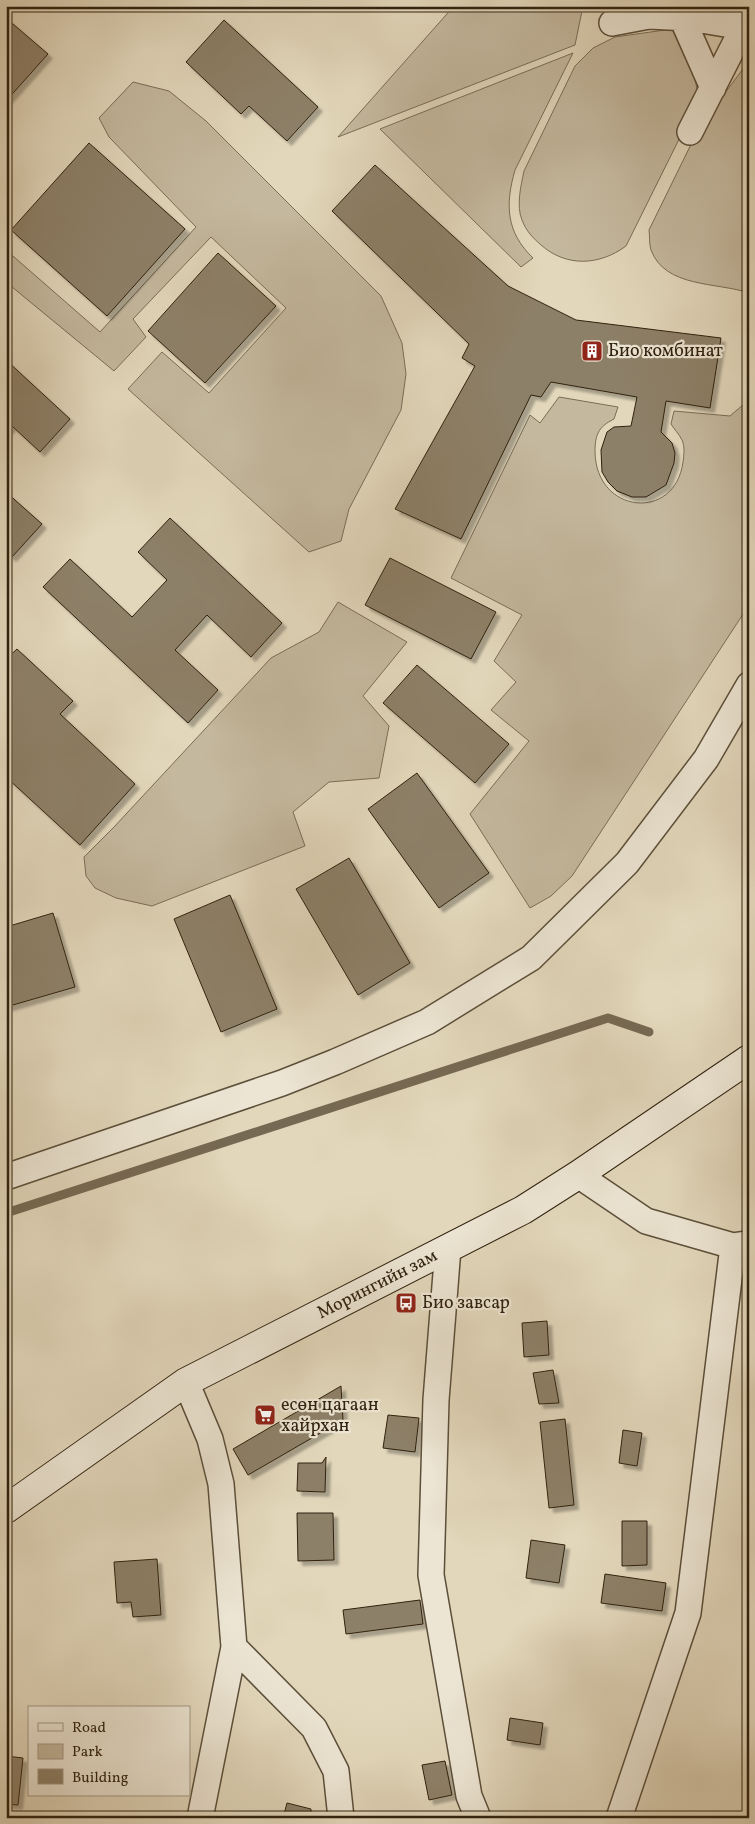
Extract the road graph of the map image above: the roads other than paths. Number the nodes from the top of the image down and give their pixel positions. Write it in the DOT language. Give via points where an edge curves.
graph roads {
  1 [pos="749,10"];
  2 [pos="749,16"];
  3 [pos="682,18"];
  4 [pos="612,23"];
  5 [pos="713,88"];
  6 [pos="690,132"];
  7 [pos="749,685"];
  8 [pos="749,1059"];
  9 [pos="578,1175"];
  10 [pos="6,1176"];
  11 [pos="741,1245"];
  12 [pos="448,1248"];
  13 [pos="186,1382"];
  14 [pos="6,1509"];
  15 [pos="234,1647"];
  16 [pos="200,1818"];
  17 [pos="341,1818"];
  18 [pos="478,1818"];
  19 [pos="619,1818"];
  1 -- 3 [label="street" via="737,26"];
  2 -- 5 [label="street"];
  3 -- 4 [label="street" via="649,16"];
  3 -- 5 [label="street"];
  5 -- 6 [label="street"];
  7 -- 10 [label="street" via="706,759 627,863 531,958 427,1022 336,1062"];
  8 -- 9 [label="main road, Морингийн зам"];
  9 -- 11 [label="street" via="646,1220"];
  9 -- 12 [label="main road, Морингийн зам" via="523,1210"];
  11 -- 19 [label="street" via="688,1613"];
  12 -- 13 [label="main road, Морингийн зам"];
  12 -- 18 [label="street" via="436,1400 431,1575 469,1796"];
  13 -- 14 [label="main road, Морингийн зам"];
  13 -- 15 [label="street" via="210,1439 221,1484"];
  15 -- 16 [label="street"];
  15 -- 17 [label="street" via="314,1728 336,1770"];
}
